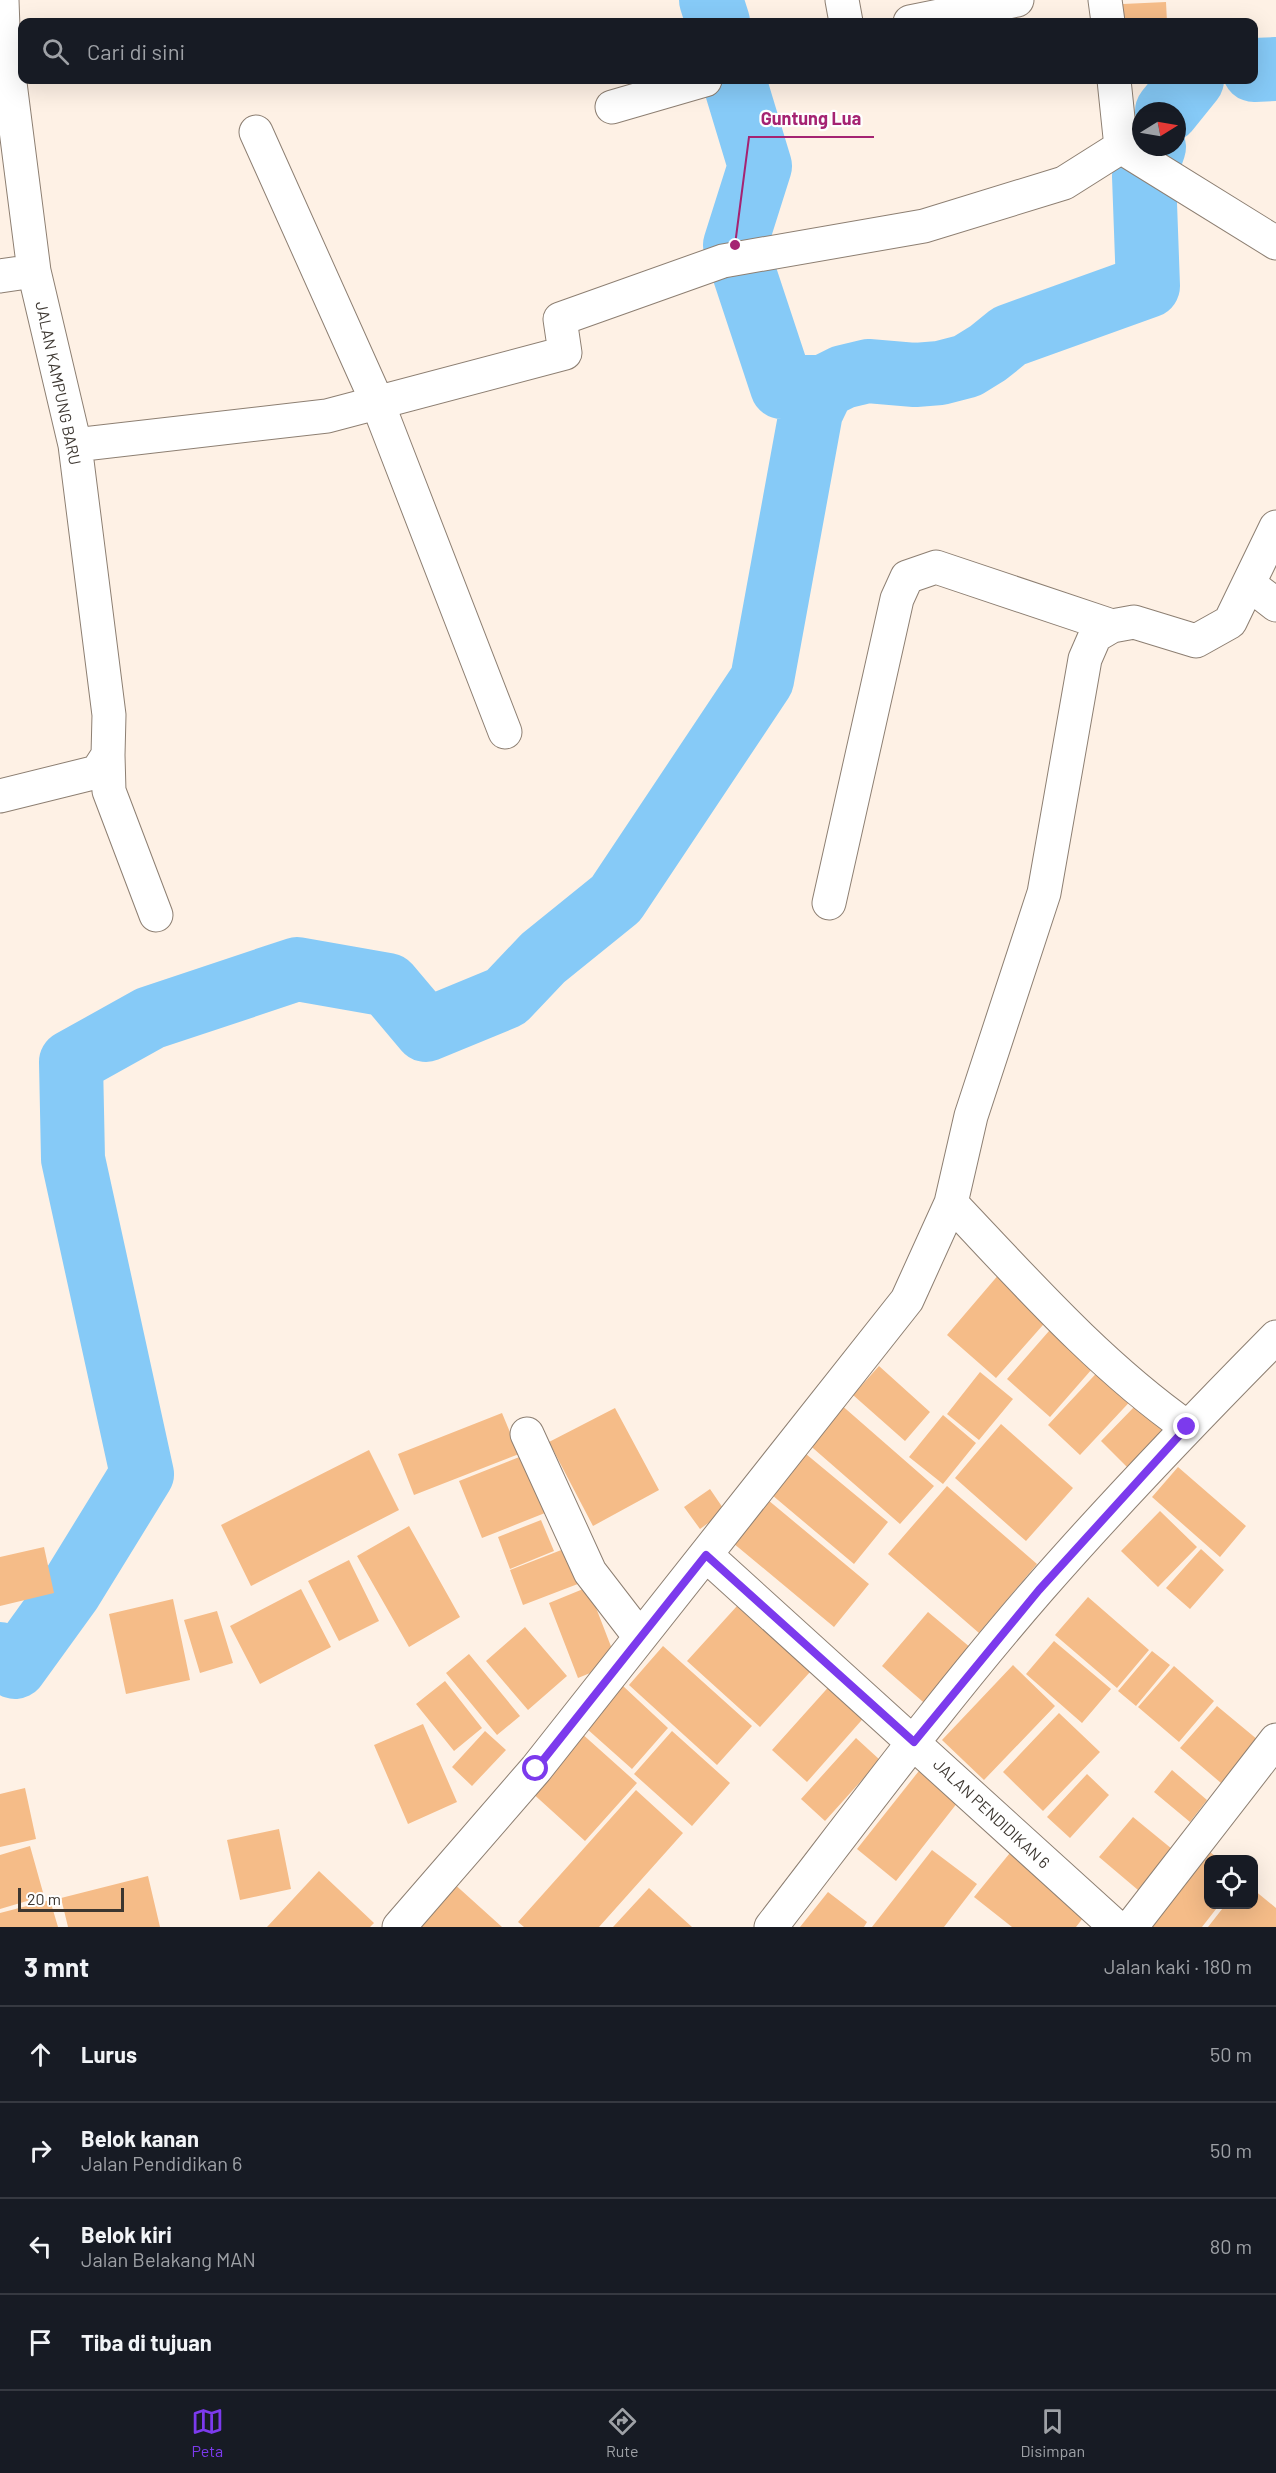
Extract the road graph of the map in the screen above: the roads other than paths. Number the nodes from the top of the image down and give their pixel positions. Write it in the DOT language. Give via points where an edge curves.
graph roads {
  1 [pos="842,0"];
  2 [pos="1017,0"];
  3 [pos="1106,0"];
  4 [pos="845,18"];
  5 [pos="929,18"];
  6 [pos="1108,18"];
  7 [pos="2,19"];
  8 [pos="691,84"];
  9 [pos="1114,84"];
  10 [pos="612,107"];
  11 [pos="256,132"];
  12 [pos="1121,147"];
  13 [pos="1276,243"];
  14 [pos="34,271"];
  15 [pos="0,276"];
  16 [pos="378,404"];
  17 [pos="75,445"];
  18 [pos="1276,527"];
  19 [pos="1249,584"];
  20 [pos="1276,605"];
  21 [pos="1112,626"];
  22 [pos="505,732"];
  23 [pos="108,755"];
  24 [pos="0,796"];
  25 [pos="829,903"];
  26 [pos="156,915"];
  27 [pos="951,1203"];
  28 [pos="1276,1337"];
  29 [pos="1187,1427"];
  30 [pos="528,1434"];
  31 [pos="706,1555"];
  32 [pos="640,1637"];
  33 [pos="1276,1740"];
  34 [pos="914,1742"];
  35 [pos="399,1927"];
  36 [pos="771,1927"];
  37 [pos="1116,1927"];
  38 [pos="1131,1927"];
  1 -- 4 [label="street"];
  2 -- 5 [label="street"];
  3 -- 6 [label="street"];
  7 -- 14 [label="street, JALAN KAMPUNG BARU"];
  8 -- 10 [label="street"];
  9 -- 12 [label="street"];
  11 -- 16 [label="street"];
  12 -- 13 [label="street"];
  12 -- 16 [label="street" via="1064,183 924,226 737,258 560,319 565,353"];
  14 -- 15 [label="street"];
  14 -- 17 [label="street, JALAN KAMPUNG BARU"];
  16 -- 17 [label="street" via="327,416"];
  16 -- 22 [label="street"];
  17 -- 23 [label="street, JALAN KAMPUNG BARU" via="109,715"];
  18 -- 19 [label="street"];
  19 -- 20 [label="street"];
  19 -- 21 [label="street" via="1230,622 1196,641 1134,622"];
  21 -- 25 [label="street" via="936,567 907,577 897,599"];
  21 -- 27 [label="street" via="1095,636 1085,659 1044,893 971,1116"];
  23 -- 24 [label="street" via="97,772"];
  23 -- 26 [label="street, JALAN KAMPUNG BARU" via="109,791"];
  27 -- 29 [label="street" via="1055,1312 1151,1401"];
  27 -- 31 [label="street" via="907,1300"];
  28 -- 29 [label="street"];
  29 -- 34 [label="street" via="1039,1590"];
  30 -- 32 [label="street" via="590,1572"];
  31 -- 32 [label="street"];
  31 -- 34 [label="street, JALAN PENDIDIKAN 6"];
  32 -- 35 [label="street" via="536,1769"];
  33 -- 38 [label="street"];
  34 -- 36 [label="street"];
  34 -- 37 [label="street, JALAN PENDIDIKAN 6"];
}
